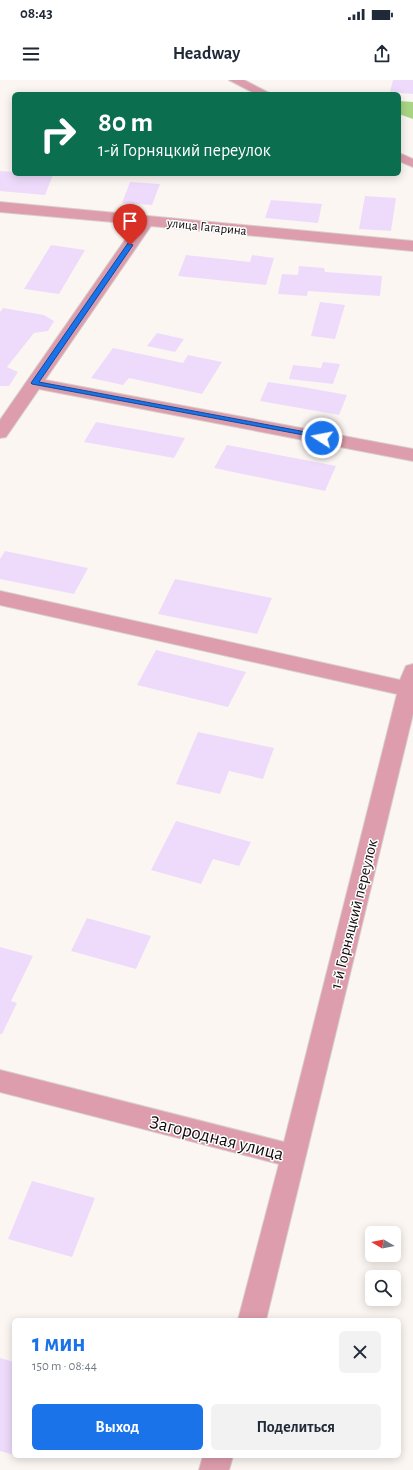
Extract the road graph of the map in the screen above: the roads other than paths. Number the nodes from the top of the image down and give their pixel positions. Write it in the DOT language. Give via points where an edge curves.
graph roads {
  1 [pos="235,80"];
  2 [pos="261,92"];
  3 [pos="401,158"];
  4 [pos="413,163"];
  5 [pos="0,206"];
  6 [pos="147,220"];
  7 [pos="413,246"];
  8 [pos="34,383"];
  9 [pos="0,433"];
  10 [pos="413,455"];
  11 [pos="0,598"];
  12 [pos="411,680"];
  13 [pos="0,1081"];
  14 [pos="294,1156"];
  15 [pos="253,1318"];
  16 [pos="217,1458"];
  17 [pos="214,1470"];
  1 -- 2 [label="lane"];
  3 -- 4 [label="lane"];
  5 -- 6 [label="street, улица Гагарина"];
  6 -- 7 [label="street, улица Гагарина"];
  6 -- 8 [label="street"];
  8 -- 9 [label="street"];
  8 -- 10 [label="street"];
  11 -- 12 [label="street"];
  12 -- 14 [label="street, 1-й Горняцкий переулок"];
  13 -- 14 [label="street, Загородная улица"];
  14 -- 15 [label="street, Загородная улица"];
  16 -- 17 [label="street"];
}
